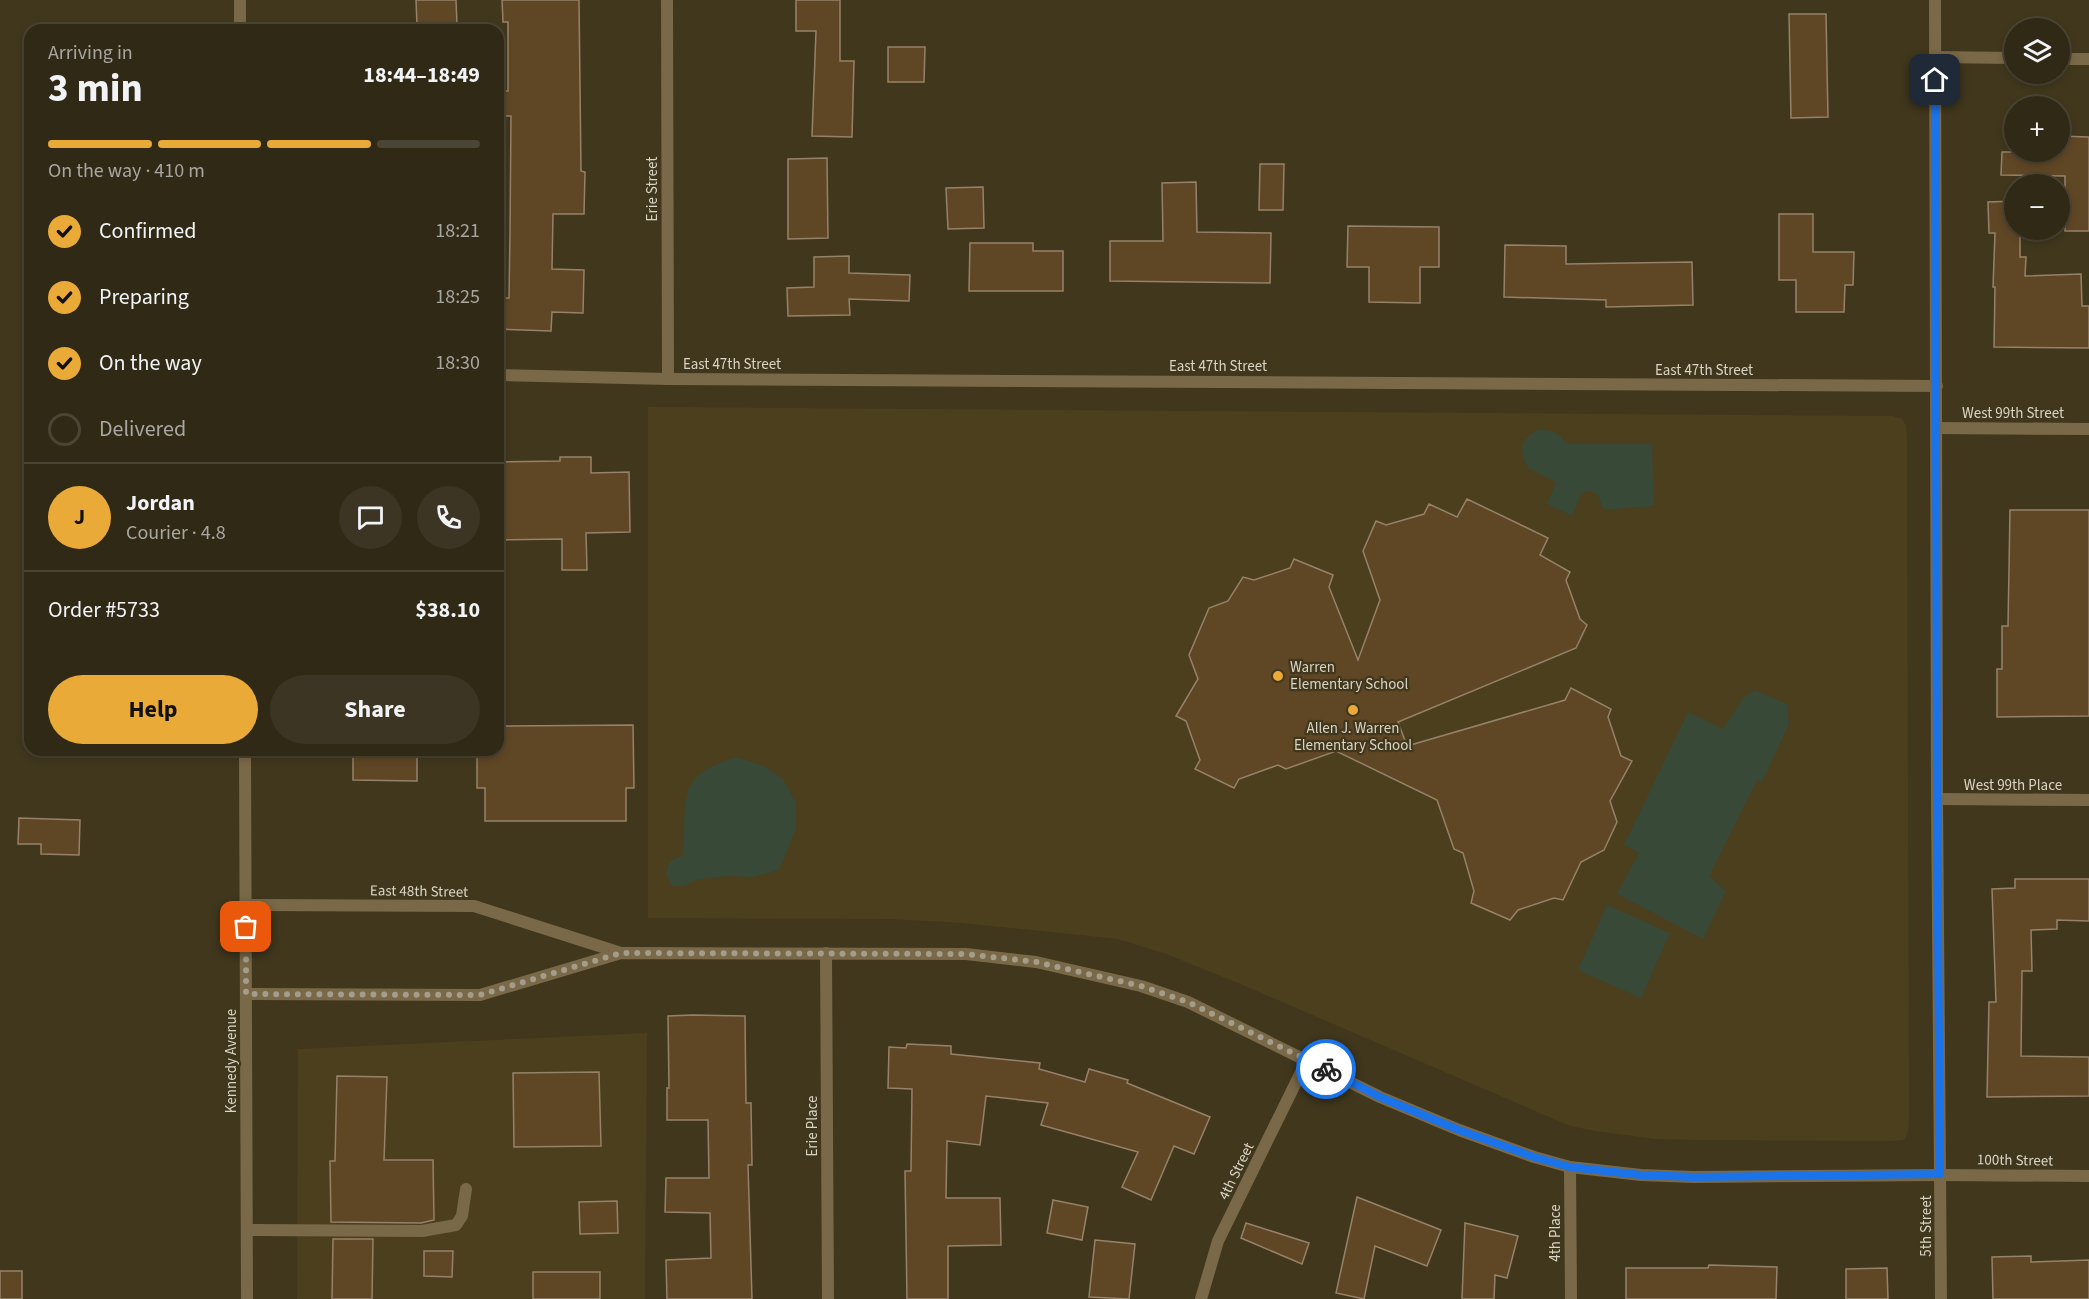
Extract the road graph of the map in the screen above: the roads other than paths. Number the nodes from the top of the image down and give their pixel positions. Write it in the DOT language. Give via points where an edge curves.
graph roads {
  1 [pos="240,0"];
  2 [pos="667,0"];
  3 [pos="1935,0"];
  4 [pos="240,24"];
  5 [pos="1935,57"];
  6 [pos="2004,58"];
  7 [pos="2070,59"];
  8 [pos="2089,59"];
  9 [pos="504,375"];
  10 [pos="668,379"];
  11 [pos="1937,386"];
  12 [pos="1937,428"];
  13 [pos="2089,429"];
  14 [pos="245,756"];
  15 [pos="1937,799"];
  16 [pos="2089,800"];
  17 [pos="246,904"];
  18 [pos="621,953"];
  19 [pos="826,953"];
  20 [pos="246,994"];
  21 [pos="1307,1060"];
  22 [pos="1570,1167"];
  23 [pos="1940,1174"];
  24 [pos="2089,1176"];
  25 [pos="466,1189"];
  26 [pos="247,1230"];
  27 [pos="247,1299"];
  28 [pos="828,1299"];
  29 [pos="1201,1299"];
  30 [pos="1571,1299"];
  31 [pos="1941,1299"];
  1 -- 4 [label="street"];
  2 -- 10 [label="street, Erie Street"];
  3 -- 5 [label="street, 5th Street"];
  5 -- 6 [label="street"];
  5 -- 11 [label="street, 5th Street"];
  7 -- 8 [label="street"];
  9 -- 10 [label="street, East 47th Street"];
  10 -- 11 [label="street, East 47th Street"];
  11 -- 12 [label="street, 5th Street"];
  12 -- 13 [label="street, West 99th Street"];
  12 -- 15 [label="street, 5th Street"];
  14 -- 17 [label="street, Kennedy Avenue"];
  15 -- 16 [label="street, West 99th Place"];
  15 -- 23 [label="street, 5th Street"];
  17 -- 18 [label="street, East 48th Street" via="474,906"];
  17 -- 20 [label="street, Kennedy Avenue"];
  18 -- 19 [label="street, East 48th Street"];
  18 -- 20 [label="street, East 48th Street" via="480,995"];
  19 -- 21 [label="street, East 48th Street" via="966,954 1081,972 1188,1002"];
  19 -- 28 [label="street, Erie Place"];
  20 -- 26 [label="street, Kennedy Avenue"];
  21 -- 22 [label="street, East 48th Street" via="1380,1097 1459,1130"];
  21 -- 29 [label="street, 4th Street" via="1218,1241"];
  22 -- 23 [label="street, East 48th Street" via="1694,1177"];
  22 -- 30 [label="street, 4th Place"];
  23 -- 24 [label="street, 100th Street"];
  23 -- 31 [label="street, 5th Street"];
  25 -- 26 [label="street" via="462,1216 456,1225 422,1231"];
  26 -- 27 [label="street, Kennedy Avenue"];
}
